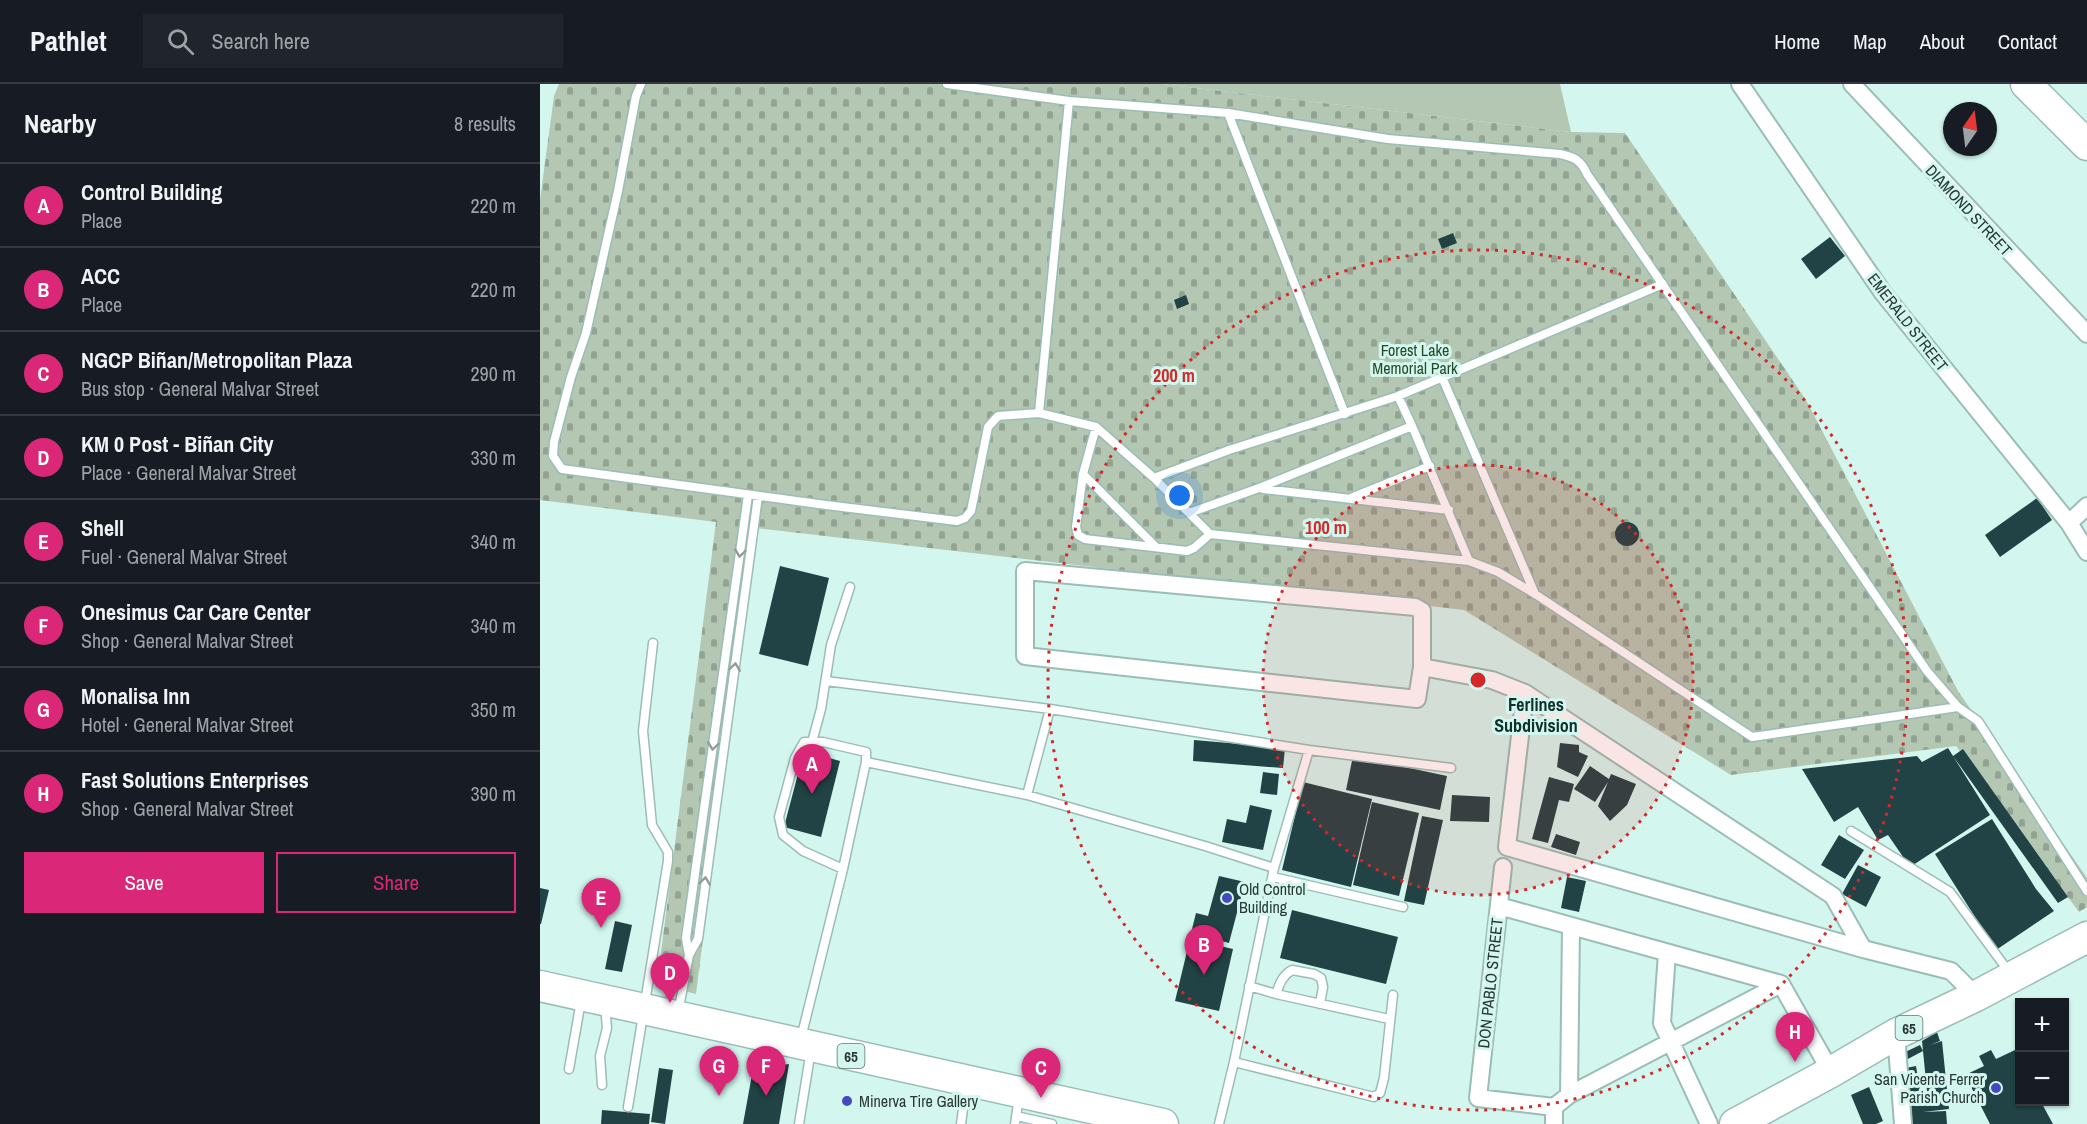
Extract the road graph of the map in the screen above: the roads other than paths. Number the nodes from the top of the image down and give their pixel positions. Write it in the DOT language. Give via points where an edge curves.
graph roads {
  1 [pos="641,84"];
  2 [pos="947,84"];
  3 [pos="1740,84"];
  4 [pos="1852,84"];
  5 [pos="2026,84"];
  6 [pos="1069,101"];
  7 [pos="1228,113"];
  8 [pos="2087,145"];
  9 [pos="1663,284"];
  10 [pos="2087,334"];
  11 [pos="1442,377"];
  12 [pos="1398,396"];
  13 [pos="1039,413"];
  14 [pos="1345,414"];
  15 [pos="1412,426"];
  16 [pos="1096,427"];
  17 [pos="1430,466"];
  18 [pos="1083,474"];
  19 [pos="1155,478"];
  20 [pos="1259,488"];
  21 [pos="748,495"];
  22 [pos="758,496"];
  23 [pos="1350,498"];
  24 [pos="2087,506"];
  25 [pos="1449,510"];
  26 [pos="1189,513"];
  27 [pos="2069,523"];
  28 [pos="1210,534"];
  29 [pos="1156,547"];
  30 [pos="2087,552"];
  31 [pos="1469,561"];
  32 [pos="850,587"];
  33 [pos="1535,594"];
  34 [pos="653,643"];
  35 [pos="1422,667"];
  36 [pos="826,681"];
  37 [pos="1525,693"];
  38 [pos="1958,707"];
  39 [pos="1050,709"];
  40 [pos="812,742"];
  41 [pos="1309,750"];
  42 [pos="866,762"];
  43 [pos="1451,768"];
  44 [pos="1027,795"];
  45 [pos="1851,831"];
  46 [pos="1503,867"];
  47 [pos="843,869"];
  48 [pos="1273,873"];
  49 [pos="2087,891"];
  50 [pos="1499,906"];
  51 [pos="1403,907"];
  52 [pos="1571,927"];
  53 [pos="2087,937"];
  54 [pos="1863,949"];
  55 [pos="1666,952"];
  56 [pos="689,955"];
  57 [pos="2013,976"];
  58 [pos="1781,984"];
  59 [pos="1249,986"];
  60 [pos="541,989"];
  61 [pos="1276,994"];
  62 [pos="1393,995"];
  63 [pos="1976,996"];
  64 [pos="593,997"];
  65 [pos="1320,1004"];
  66 [pos="645,1009"];
  67 [pos="677,1016"];
  68 [pos="1389,1019"];
  69 [pos="1896,1034"];
  70 [pos="1671,1042"];
  71 [pos="806,1045"];
  72 [pos="1234,1062"];
  73 [pos="569,1069"];
  74 [pos="1831,1072"];
  75 [pos="967,1082"];
  76 [pos="602,1085"];
  77 [pos="1569,1095"];
  78 [pos="628,1107"];
  79 [pos="1017,1111"];
  80 [pos="1554,1116"];
  81 [pos="799,1124"];
  82 [pos="961,1124"];
  83 [pos="1052,1124"];
  84 [pos="1163,1124"];
  85 [pos="1219,1124"];
  86 [pos="1709,1124"];
  87 [pos="1735,1124"];
  88 [pos="1904,1124"];
  1 -- 21 [label="lane" via="586,333 571,377 553,456 562,469"];
  2 -- 6 [label="lane"];
  3 -- 27 [label="street, EMERALD STREET" via="1883,293"];
  4 -- 10 [label="street, DIAMOND STREET"];
  5 -- 8 [label="highway"];
  6 -- 7 [label="lane"];
  6 -- 13 [label="lane"];
  7 -- 9 [label="lane" via="1388,139 1574,157 1582,163"];
  7 -- 14 [label="lane"];
  9 -- 11 [label="lane"];
  9 -- 38 [label="lane" via="1927,671"];
  11 -- 12 [label="lane"];
  11 -- 33 [label="lane"];
  12 -- 14 [label="lane"];
  12 -- 15 [label="lane"];
  13 -- 16 [label="lane"];
  13 -- 22 [label="lane" via="998,416 988,427 971,511 957,521"];
  14 -- 19 [label="lane"];
  15 -- 17 [label="lane"];
  15 -- 20 [label="lane"];
  16 -- 18 [label="lane"];
  16 -- 19 [label="lane"];
  17 -- 23 [label="lane"];
  17 -- 25 [label="lane"];
  18 -- 29 [label="lane"];
  18 -- 29 [label="lane" via="1078,534 1085,540"];
  19 -- 26 [label="lane"];
  20 -- 23 [label="lane"];
  20 -- 26 [label="lane"];
  21 -- 22 [label="lane"];
  21 -- 56 [label="lane, one-way" via="686,938"];
  56 -- 22 [label="lane, one-way" via="698,939"];
  23 -- 25 [label="lane"];
  24 -- 27 [label="street"];
  25 -- 31 [label="lane"];
  26 -- 28 [label="lane"];
  27 -- 30 [label="street, EMERALD STREET"];
  28 -- 29 [label="lane" via="1187,551"];
  28 -- 31 [label="lane"];
  31 -- 33 [label="lane" via="1498,572"];
  32 -- 36 [label="lane" via="831,645"];
  33 -- 38 [label="lane" via="1752,737"];
  34 -- 66 [label="lane" via="643,731 652,825 668,852 668,861"];
  35 -- 35 [label="street" via="1417,699 1025,656 1025,571 1415,607 1422,611"];
  35 -- 37 [label="street" via="1492,680"];
  36 -- 39 [label="lane"];
  36 -- 40 [label="lane"];
  37 -- 54 [label="street" via="1833,896"];
  37 -- 54 [label="street" via="1507,847"];
  38 -- 49 [label="lane" via="1978,721"];
  39 -- 41 [label="lane"];
  39 -- 44 [label="lane"];
  40 -- 42 [label="lane" via="866,752"];
  40 -- 47 [label="lane" via="804,742 795,759 779,817 783,835 803,851"];
  41 -- 43 [label="lane"];
  41 -- 48 [label="lane"];
  42 -- 44 [label="lane"];
  42 -- 47 [label="lane"];
  44 -- 48 [label="lane" via="1205,846"];
  45 -- 57 [label="lane" via="1950,892"];
  46 -- 50 [label="street, DON PABLO STREET"];
  47 -- 71 [label="lane"];
  48 -- 51 [label="lane"];
  48 -- 59 [label="lane"];
  50 -- 52 [label="street"];
  50 -- 80 [label="street, DON PABLO STREET" via="1478,1098"];
  52 -- 55 [label="street"];
  52 -- 77 [label="street"];
  53 -- 57 [label="highway, 65"];
  54 -- 63 [label="street" via="1951,971"];
  55 -- 58 [label="street"];
  55 -- 70 [label="street" via="1662,1023"];
  56 -- 67 [label="lane"];
  57 -- 63 [label="highway, 65"];
  58 -- 70 [label="street"];
  58 -- 74 [label="street"];
  59 -- 61 [label="lane"];
  59 -- 72 [label="lane"];
  60 -- 64 [label="highway, 65"];
  61 -- 65 [label="lane"];
  61 -- 65 [label="lane" via="1287,973 1300,971 1321,978"];
  62 -- 68 [label="lane"];
  63 -- 69 [label="highway, 65"];
  64 -- 66 [label="highway, 65"];
  64 -- 73 [label="lane"];
  64 -- 76 [label="lane" via="607,1028 600,1056"];
  65 -- 68 [label="lane"];
  66 -- 67 [label="highway, 65"];
  66 -- 78 [label="lane"];
  67 -- 71 [label="highway, 65"];
  68 -- 72 [label="lane" via="1384,1078 1380,1093 1374,1097"];
  69 -- 74 [label="highway, 65"];
  69 -- 88 [label="street"];
  70 -- 77 [label="street"];
  70 -- 86 [label="street"];
  71 -- 75 [label="highway, 65"];
  71 -- 81 [label="lane"];
  72 -- 85 [label="lane"];
  74 -- 87 [label="highway, 65"];
  75 -- 79 [label="highway, 65"];
  75 -- 82 [label="lane"];
  77 -- 80 [label="street"];
  79 -- 83 [label="lane"];
  79 -- 84 [label="highway, 65"];
}
